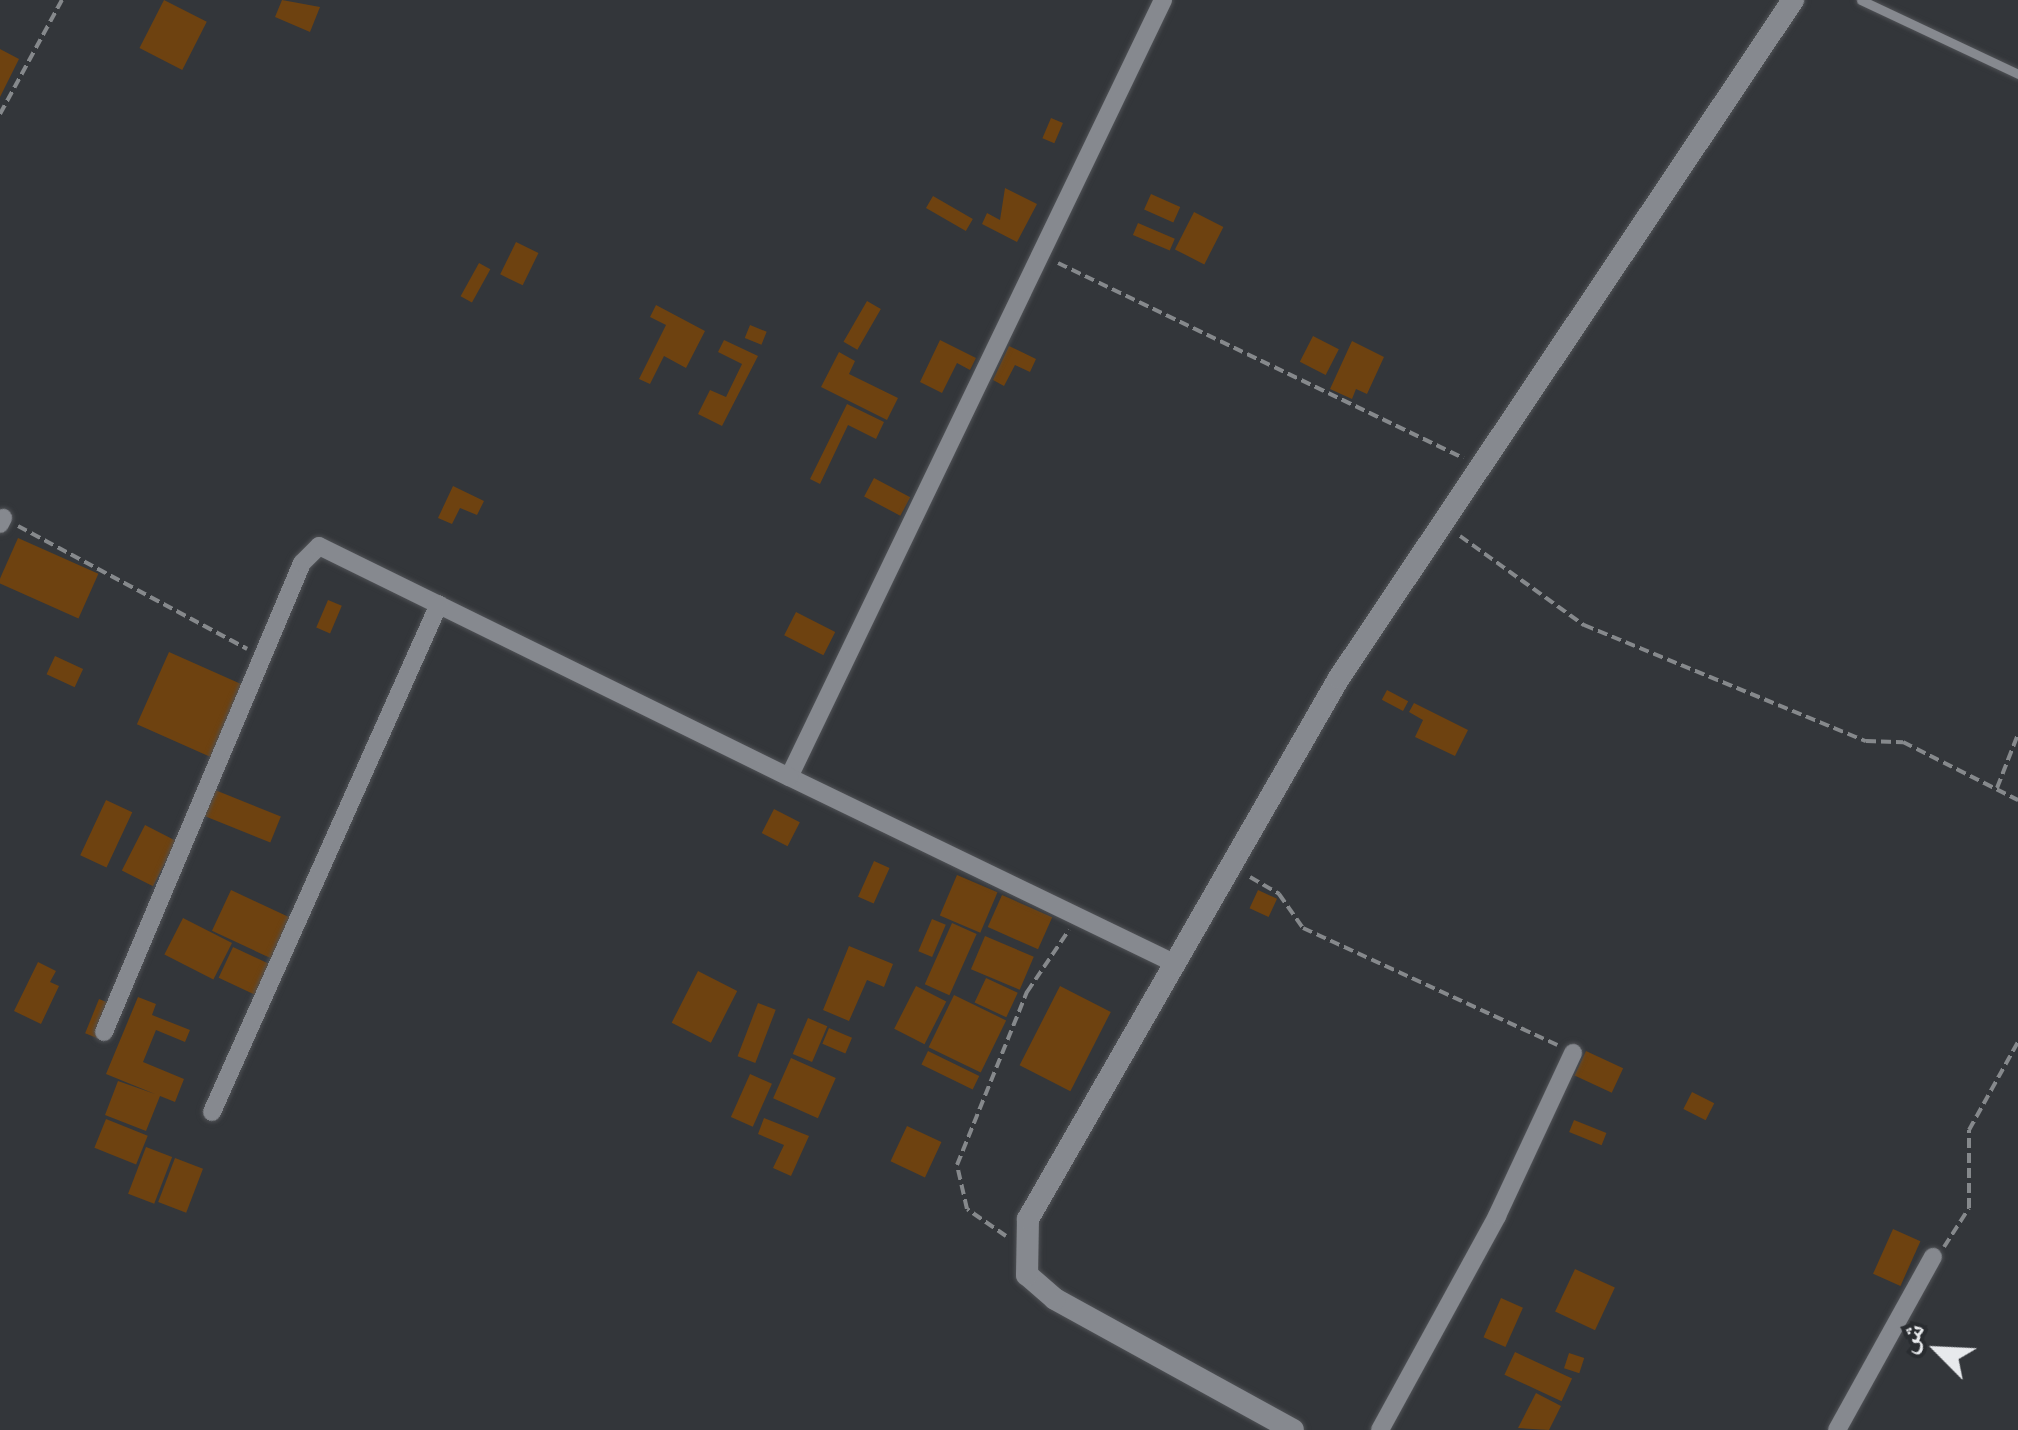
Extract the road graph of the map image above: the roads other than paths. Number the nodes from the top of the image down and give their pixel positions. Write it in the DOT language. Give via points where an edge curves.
graph roads {
  1 [pos="1163,0"];
  2 [pos="1794,0"];
  3 [pos="1861,0"];
  4 [pos="2018,74"];
  5 [pos="440,604"];
  6 [pos="789,777"];
  7 [pos="1169,962"];
  8 [pos="104,1032"];
  9 [pos="1573,1053"];
  10 [pos="212,1112"];
  11 [pos="1933,1257"];
  12 [pos="1293,1430"];
  13 [pos="1380,1430"];
  14 [pos="1837,1430"];
  1 -- 6 [label="street"];
  2 -- 7 [label="street" via="1440,522"];
  3 -- 4 [label="lane"];
  5 -- 6 [label="street"];
  5 -- 8 [label="street" via="320,546 302,563"];
  5 -- 10 [label="street"];
  6 -- 7 [label="street"];
  7 -- 12 [label="street" via="1050,1174 1024,1248 1027,1276 1056,1299"];
  9 -- 13 [label="street" via="1498,1216"];
  11 -- 14 [label="street"];
}
